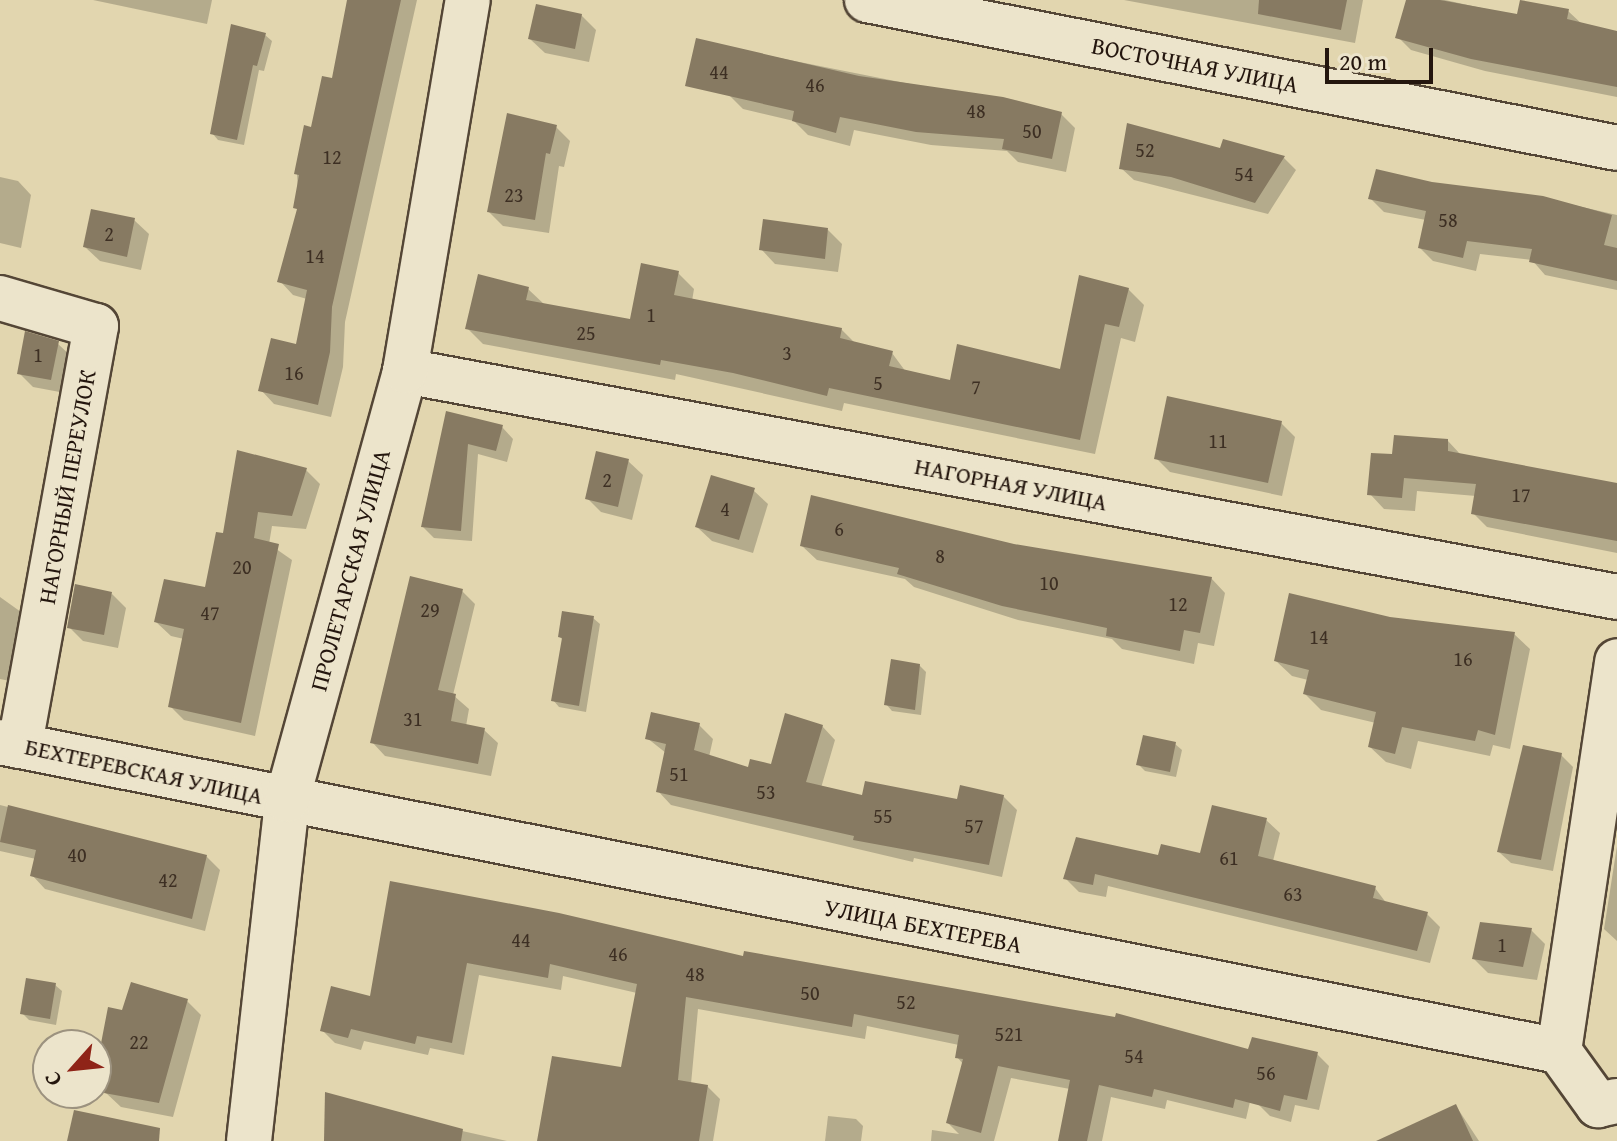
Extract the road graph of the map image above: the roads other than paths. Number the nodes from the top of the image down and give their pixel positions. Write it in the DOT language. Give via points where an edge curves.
graph roads {
  1 [pos="468,0"];
  2 [pos="867,0"];
  3 [pos="1617,148"];
  4 [pos="0,298"];
  5 [pos="405,371"];
  6 [pos="1617,597"];
  7 [pos="1617,661"];
  8 [pos="10,744"];
  9 [pos="287,800"];
  10 [pos="1559,1051"];
  11 [pos="1617,1101"];
  12 [pos="249,1141"];
  1 -- 5 [label="street, ПРОЛЕТАРСКАЯ УЛИЦА"];
  2 -- 3 [label="street, ВОСТОЧНАЯ УЛИЦА"];
  4 -- 8 [label="street, НАГОРНЫЙ ПЕРЕУЛОК" via="96,326"];
  5 -- 6 [label="street, НАГОРНАЯ УЛИЦА"];
  5 -- 9 [label="street, ПРОЛЕТАРСКАЯ УЛИЦА"];
  7 -- 10 [label="street"];
  8 -- 9 [label="street, БЕХТЕРЕВСКАЯ УЛИЦА"];
  9 -- 10 [label="street, УЛИЦА БЕХТЕРЕВА"];
  9 -- 12 [label="street, ПРОЛЕТАРСКАЯ УЛИЦА"];
  10 -- 11 [label="street" via="1598,1105"];
}
